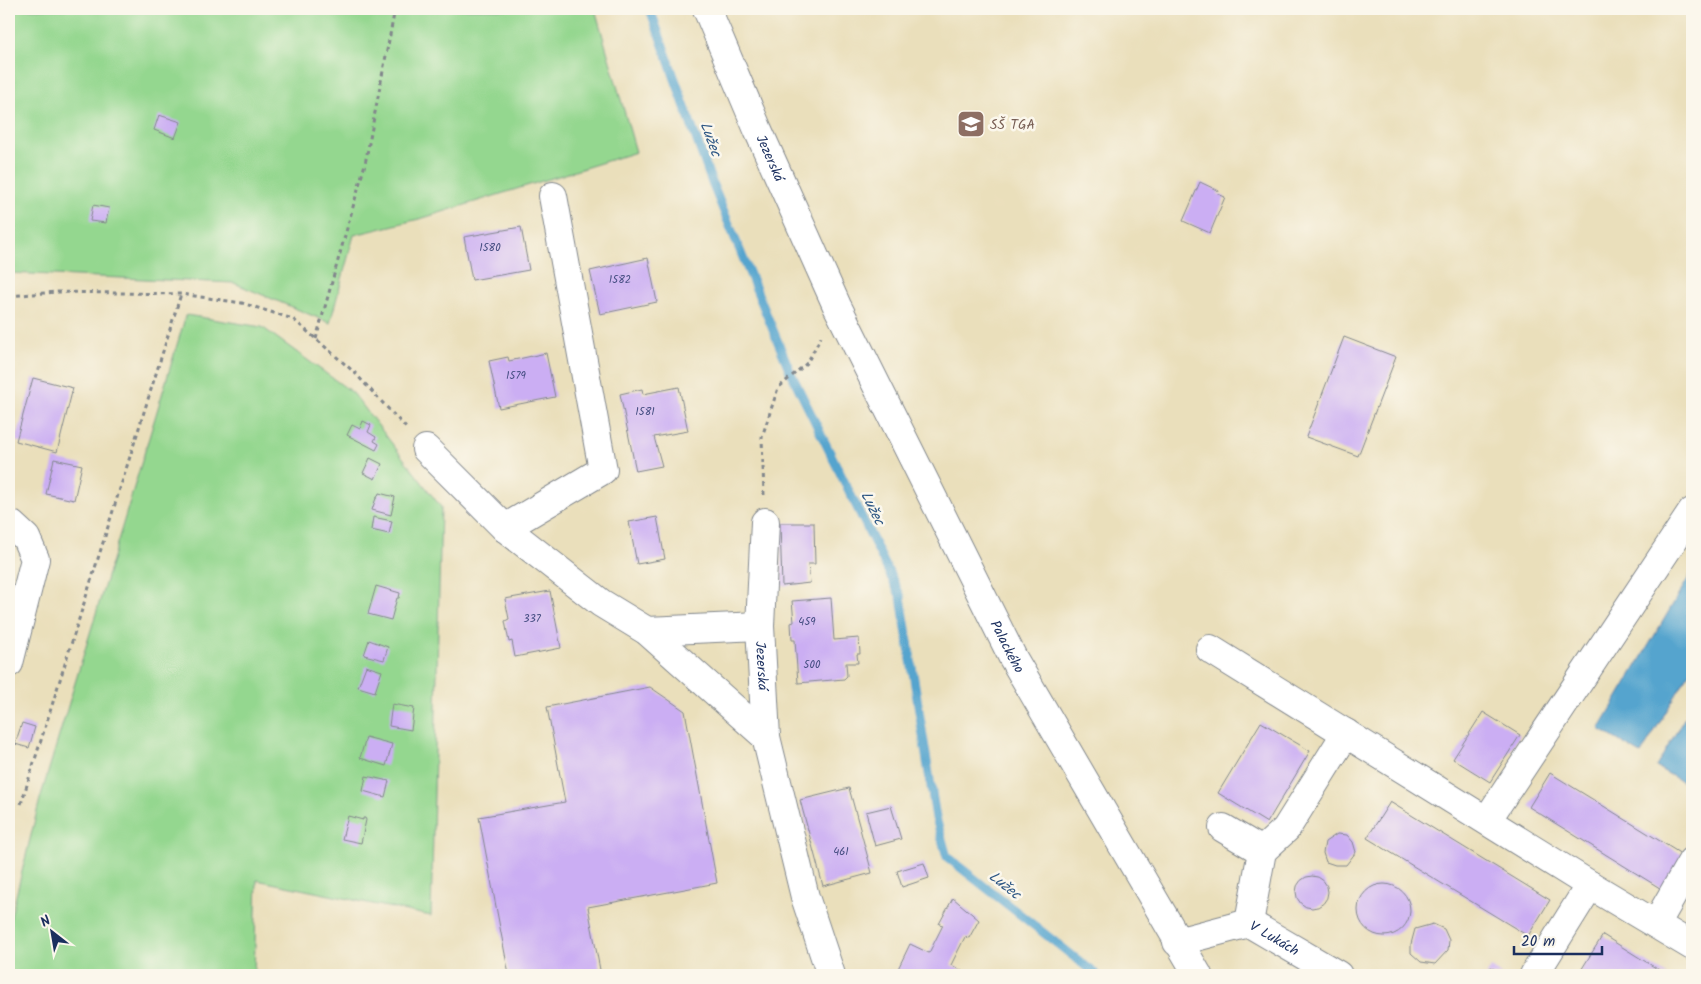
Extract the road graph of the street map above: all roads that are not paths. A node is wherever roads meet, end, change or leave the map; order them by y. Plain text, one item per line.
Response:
1 (707, 9) edge
2 (552, 196) dead end
3 (837, 306) joint
4 (426, 450) road end
5 (1692, 512) edge
6 (765, 522) road end
7 (9, 524) edge
8 (505, 528) junction
9 (760, 626) junction
10 (647, 631) junction
11 (1210, 649) dead end
12 (9, 663) edge
13 (1346, 733) junction
14 (766, 737) junction
15 (1487, 820) junction
16 (1223, 828) dead end
17 (1262, 851) junction
18 (1692, 861) edge
19 (1590, 885) junction
20 (1249, 923) junction
21 (1656, 924) junction
22 (1177, 942) junction
23 (1692, 946) edge
24 (1196, 973) edge
25 (831, 975) edge
26 (1338, 975) edge
27 (1534, 975) edge

1 - 3 street, Jezerská
2 - 8 street
3 - 22 street, Palackého
4 - 8 street
5 - 15 street
6 - 9 street, Jezerská
7 - 12 street
8 - 10 street
9 - 10 street
9 - 14 street, Jezerská
10 - 14 street
11 - 13 street
13 - 15 street
13 - 17 street
14 - 25 street, Jezerská
15 - 19 street
16 - 17 street
17 - 20 street
18 - 21 street
19 - 21 street
19 - 27 street
20 - 22 street, V Lukách
20 - 26 street, V Lukách
21 - 23 street
22 - 24 street, Palackého

